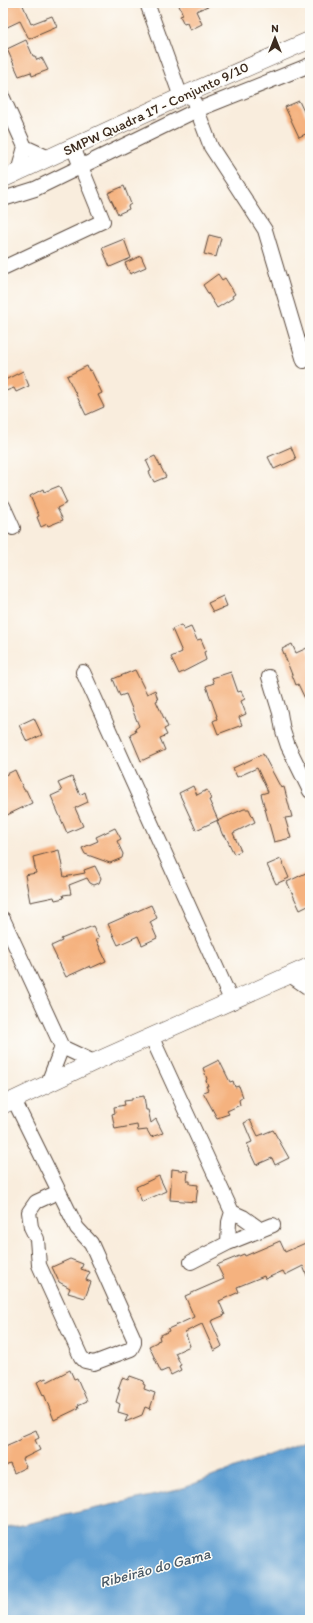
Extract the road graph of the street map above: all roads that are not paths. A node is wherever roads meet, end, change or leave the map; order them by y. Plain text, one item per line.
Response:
1 (147, 3) edge
2 (310, 40) edge
3 (310, 65) edge
4 (186, 94) junction
5 (3, 98) edge
6 (197, 110) junction
7 (73, 147) junction
8 (25, 148) junction
9 (49, 158) junction
10 (80, 166) junction
11 (10, 175) edge
12 (3, 199) edge
13 (5, 266) dead end
14 (304, 361) dead end
15 (3, 506) edge
16 (13, 528) dead end
17 (83, 672) dead end
18 (269, 677) dead end
19 (310, 791) edge
20 (3, 919) edge
21 (310, 966) edge
22 (290, 975) junction
23 (310, 989) edge
24 (232, 1002) junction
25 (152, 1038) junction
26 (62, 1046) junction
27 (94, 1062) junction
28 (48, 1084) junction
29 (8, 1103) edge
30 (58, 1192) junction
31 (232, 1212) junction
32 (228, 1243) junction
33 (191, 1262) dead end

1 - 4 street
2 - 4 street, SMPW Quadra 17 - Conjunto 9/10
3 - 6 street
4 - 6 street
4 - 7 street, SMPW Quadra 17 - Conjunto 9/10
5 - 8 street
6 - 10 street
6 - 14 street
7 - 9 street, SMPW Quadra 17 - Conjunto 9/10
7 - 10 street
8 - 9 street
8 - 11 street
9 - 11 street, SMPW Quadra 17 - Conjunto 9/10
10 - 12 street
10 - 13 street
15 - 16 street
17 - 24 street
18 - 19 street
20 - 26 street
21 - 22 street
22 - 23 street
22 - 24 street
24 - 25 street
25 - 27 street
25 - 31 street
26 - 27 street
26 - 28 street
27 - 28 street
28 - 29 street
29 - 30 street
30 - 30 street
31 - 32 street
31 - 32 street
32 - 33 street

